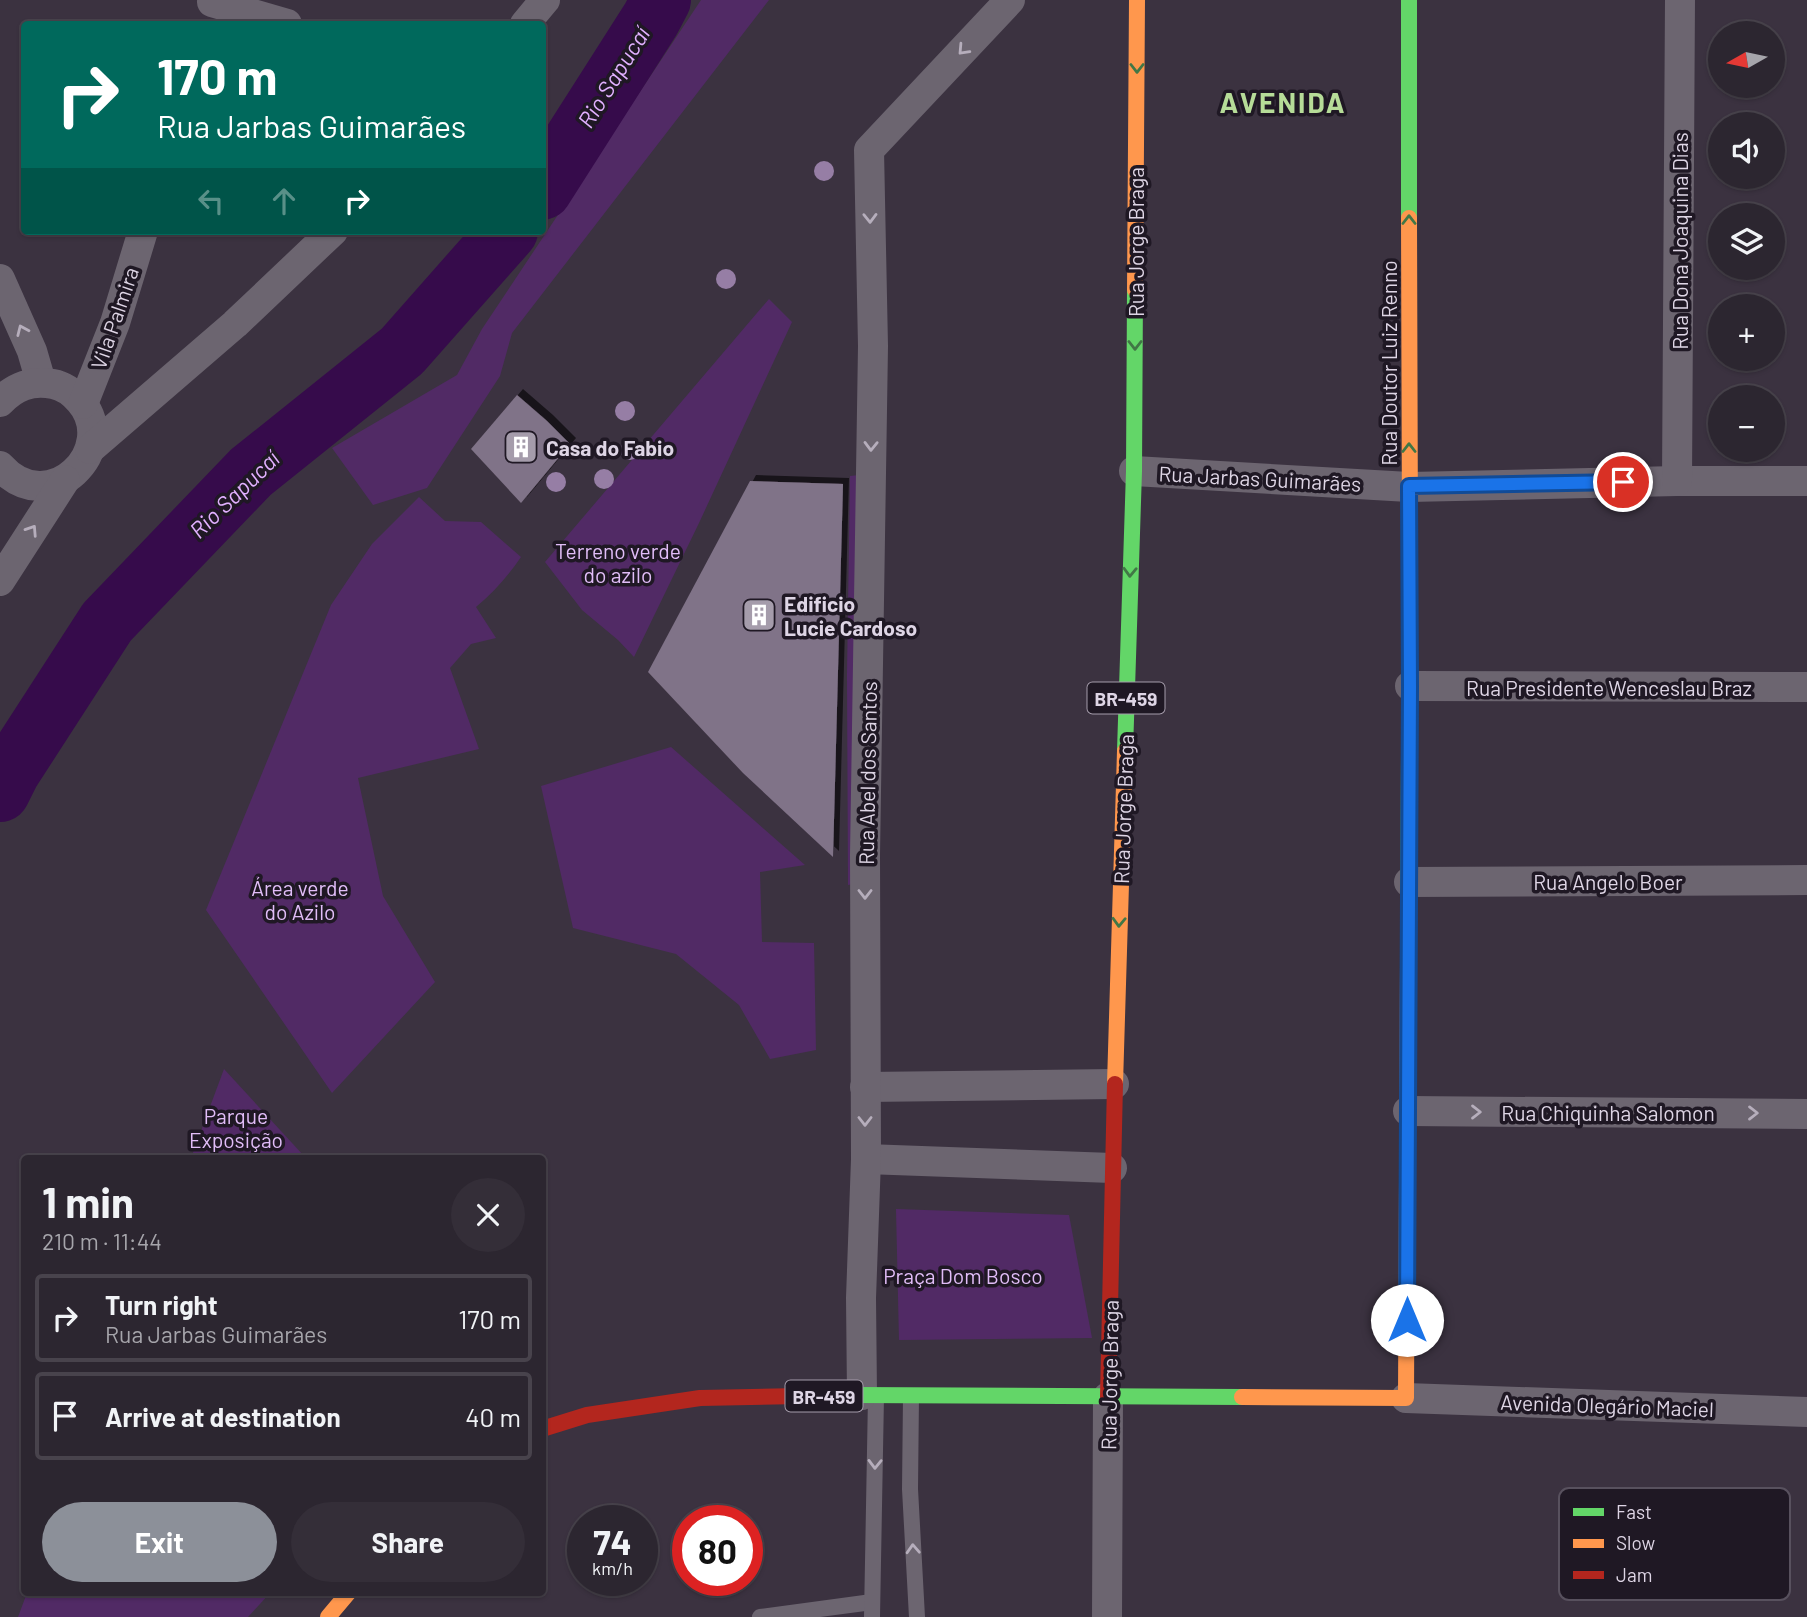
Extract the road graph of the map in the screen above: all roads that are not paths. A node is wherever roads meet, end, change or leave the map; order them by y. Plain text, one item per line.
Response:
1 (545, 0) edge
2 (1010, 0) edge
3 (1137, 0) edge
4 (1409, 0) edge
5 (1680, 0) edge
6 (210, 9) edge
7 (272, 21) edge
8 (528, 21) edge
9 (142, 235) edge
10 (329, 235) edge
11 (0, 279) edge
12 (41, 382) junction
13 (0, 402) edge
14 (83, 404) junction
15 (90, 449) junction
16 (0, 466) edge
17 (1134, 471) junction
18 (65, 480) junction
19 (1677, 481) junction
20 (1807, 481) edge
21 (1409, 486) junction
22 (0, 581) edge
23 (1410, 686) junction
24 (1807, 687) edge
25 (1807, 880) edge
26 (1409, 882) junction
27 (1114, 1084) junction
28 (865, 1087) junction
29 (1408, 1111) junction
30 (1807, 1114) edge
31 (866, 1159) junction
32 (1112, 1168) junction
33 (869, 1396) junction
34 (911, 1396) junction
35 (1108, 1397) junction
36 (1406, 1398) junction
37 (1807, 1412) edge
38 (546, 1428) edge
39 (346, 1596) edge
40 (872, 1610) edge
41 (328, 1617) edge
42 (760, 1617) edge
43 (917, 1617) edge
44 (1107, 1617) edge

1 - 8 street
2 -> 28 street, Rua Abel dos Santos
3 -> 17 highway, Rua Jorge Braga / BR-459
21 -> 4 highway, Rua Doutor Luiz Renno
5 - 19 street, Rua Dona Joaquina Dias
6 - 7 street
9 - 14 street, Vila Palmira
10 - 15 street
12 -> 11 street
12 - 13 street
12 - 14 street
14 - 15 street
15 - 18 street
16 - 18 street
17 - 21 street, Rua Jarbas Guimarães
17 -> 27 highway, Rua Jorge Braga / BR-459
22 -> 18 street
19 - 20 street, Rua Jarbas Guimarães
19 - 21 street, Rua Jarbas Guimarães
21 - 23 highway, Rua Doutor Luiz Renno
23 - 24 street, Rua Presidente Wenceslau Braz
23 - 26 highway, Rua Doutor Luiz Renno
25 - 26 street, Rua Angelo Boer
26 - 29 highway, Rua Doutor Luiz Renno
27 - 28 street
27 - 32 highway, Rua Jorge Braga / BR-459
28 -> 31 street, Rua Abel dos Santos
29 -> 30 street, Rua Chiquinha Salomon
29 - 36 highway, Rua Doutor Luiz Renno
31 - 32 street
31 - 33 street, Rua Abel dos Santos
32 - 35 highway, Rua Jorge Braga / BR-459
33 - 34 highway, BR-459
33 - 38 highway, BR-459
33 -> 40 lane
34 - 35 highway, BR-459
43 -> 34 lane
35 - 36 highway, BR-459
35 - 44 street, Rua Jorge Braga
36 - 37 street, Avenida Olegário Maciel
39 - 41 highway
40 - 42 lane

